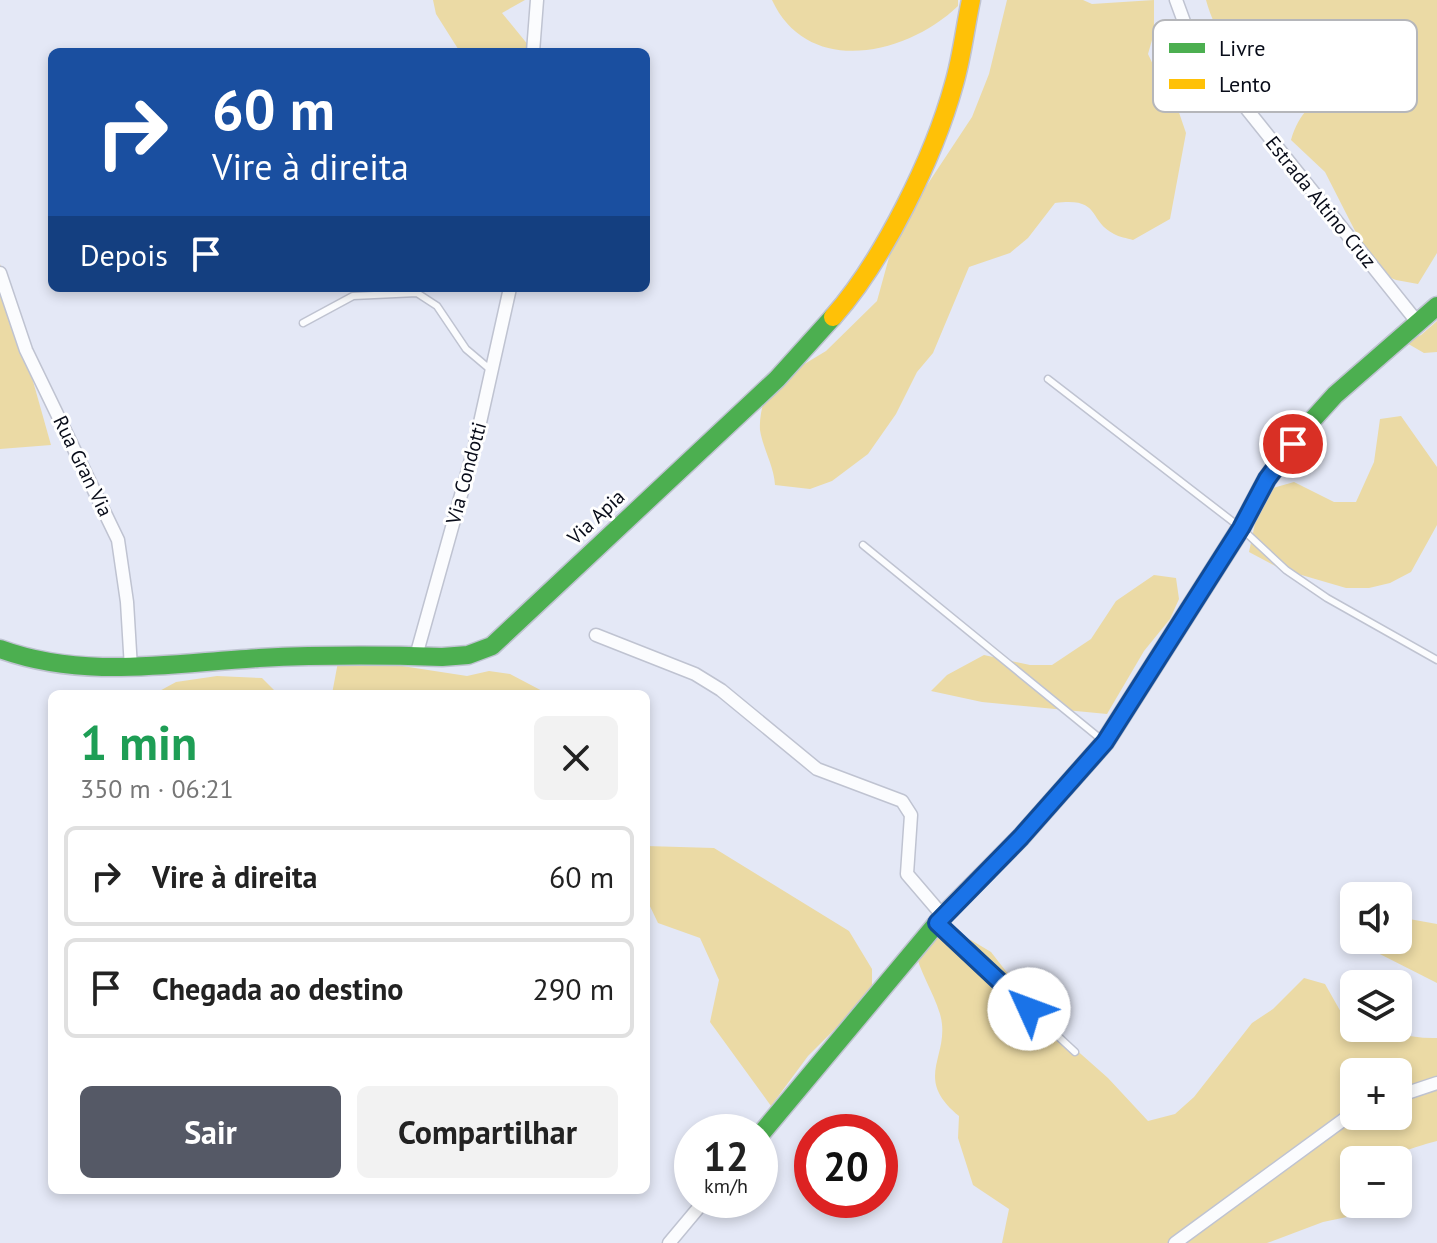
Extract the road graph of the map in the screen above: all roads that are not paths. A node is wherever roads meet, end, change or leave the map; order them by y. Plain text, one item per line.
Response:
1 (537, 0) edge
2 (1176, 0) edge
3 (970, 2) edge
4 (1183, 20) edge
5 (533, 48) edge
6 (1249, 112) edge
7 (0, 273) edge
8 (509, 292) edge
9 (1437, 306) edge
10 (303, 323) dead end
11 (1418, 323) junction
12 (492, 371) junction
13 (1048, 379) dead end
14 (1241, 528) junction
15 (863, 545) dead end
16 (596, 635) dead end
17 (0, 649) edge
18 (416, 656) junction
19 (1437, 660) edge
20 (131, 668) junction
21 (1105, 742) junction
22 (940, 919) junction
23 (1075, 1052) dead end
24 (1437, 1083) edge
25 (1412, 1091) edge
26 (778, 1114) edge
27 (1340, 1122) edge
28 (690, 1218) edge
29 (669, 1243) edge
30 (1175, 1243) edge

1 - 5 street
2 - 4 street, Estrada Altino Cruz
3 - 18 street, Via Apia
6 - 11 street, Estrada Altino Cruz
7 - 20 street, Rua Gran Via
8 - 12 street, Via Condotti
9 - 11 street
10 - 12 lane
11 - 14 street
12 - 18 street, Via Condotti
13 - 14 lane
14 - 19 lane
14 - 21 street
15 - 21 lane
16 - 22 street
17 - 20 street, Via Apia
18 - 20 street, Via Apia
21 - 22 street
22 - 23 lane
22 - 26 street
24 - 25 street
27 - 30 street
28 - 29 street

